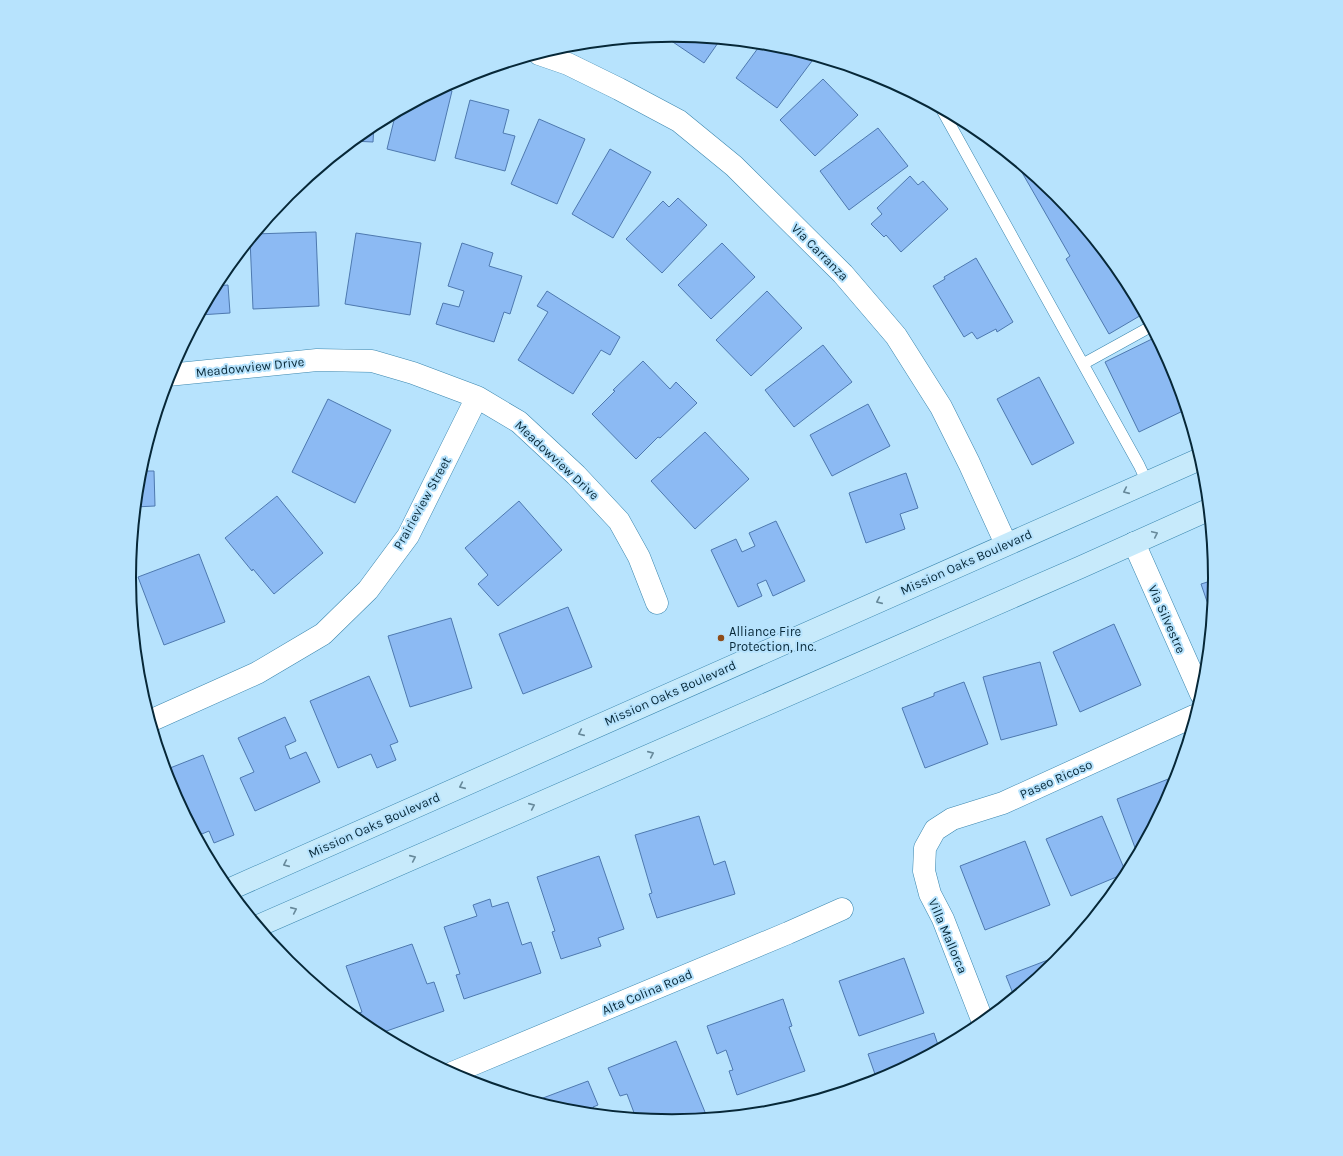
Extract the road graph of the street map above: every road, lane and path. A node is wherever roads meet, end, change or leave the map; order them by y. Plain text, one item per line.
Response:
1 (546, 57) edge
2 (946, 118) edge
3 (1146, 329) edge
4 (1083, 364) junction
5 (176, 374) edge
6 (477, 397) junction
7 (1194, 461) edge
8 (1147, 482) junction
9 (1203, 512) edge
10 (1006, 544) junction
11 (1134, 544) junction
12 (657, 603) dead end
13 (1197, 684) edge
14 (154, 718) edge
15 (1189, 718) edge
16 (925, 848) joint
17 (234, 887) edge
18 (842, 909) dead end
19 (263, 924) edge
20 (980, 1016) edge
21 (459, 1070) edge

1 - 10 street, Via Carranza
2 - 4 lane
3 - 4 lane
4 - 8 lane
5 - 6 street, Meadowview Drive
6 - 12 street, Meadowview Drive
6 - 14 street, Prairieview Street
7 - 8 main road, Mission Oaks Boulevard
8 -> 10 main road, Mission Oaks Boulevard
11 -> 9 main road
10 -> 17 main road, Mission Oaks Boulevard
11 - 13 street, Via Silvestre
19 -> 11 main road
15 - 16 street, Paseo Ricoso
16 - 20 street, Villa Mallorca
18 - 21 street, Alta Colina Road

